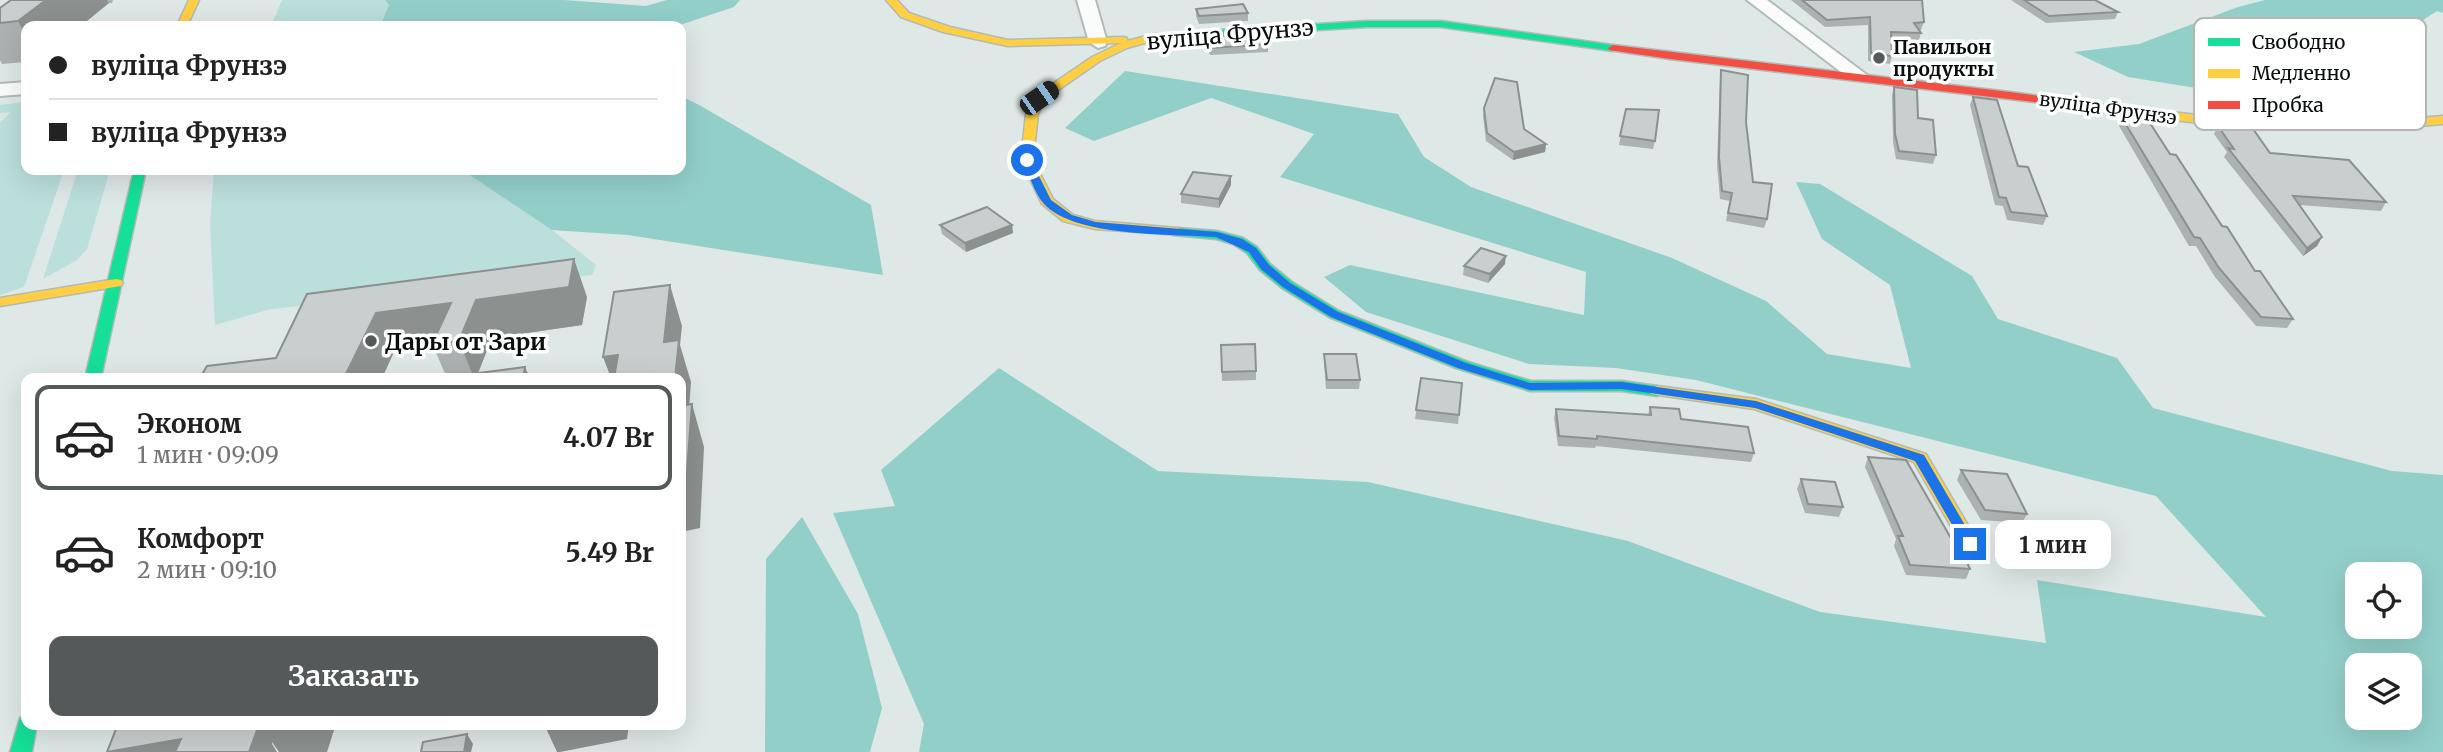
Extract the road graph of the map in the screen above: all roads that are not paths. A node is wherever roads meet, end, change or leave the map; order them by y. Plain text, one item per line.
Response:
1 (194, 0) edge
2 (891, 0) edge
3 (1086, 0) edge
4 (1756, 0) edge
5 (184, 21) edge
6 (1154, 37) junction
7 (1098, 42) junction
8 (1857, 75) junction
9 (21, 88) edge
10 (0, 90) edge
11 (2194, 119) edge
12 (139, 175) edge
13 (116, 284) junction
14 (0, 302) edge
15 (94, 373) edge
16 (1970, 544) dead end
17 (26, 730) edge
18 (21, 752) edge

1 - 5 street
2 - 7 street
3 - 7 street
4 - 8 street, вуліца Фрунзэ
6 - 7 street
6 - 8 street, вуліца Фрунзэ
6 - 16 street, вуліца Фрунзэ
8 - 11 street, вуліца Фрунзэ
9 - 10 street
12 - 13 street
13 - 14 street
13 - 15 street
17 - 18 street

